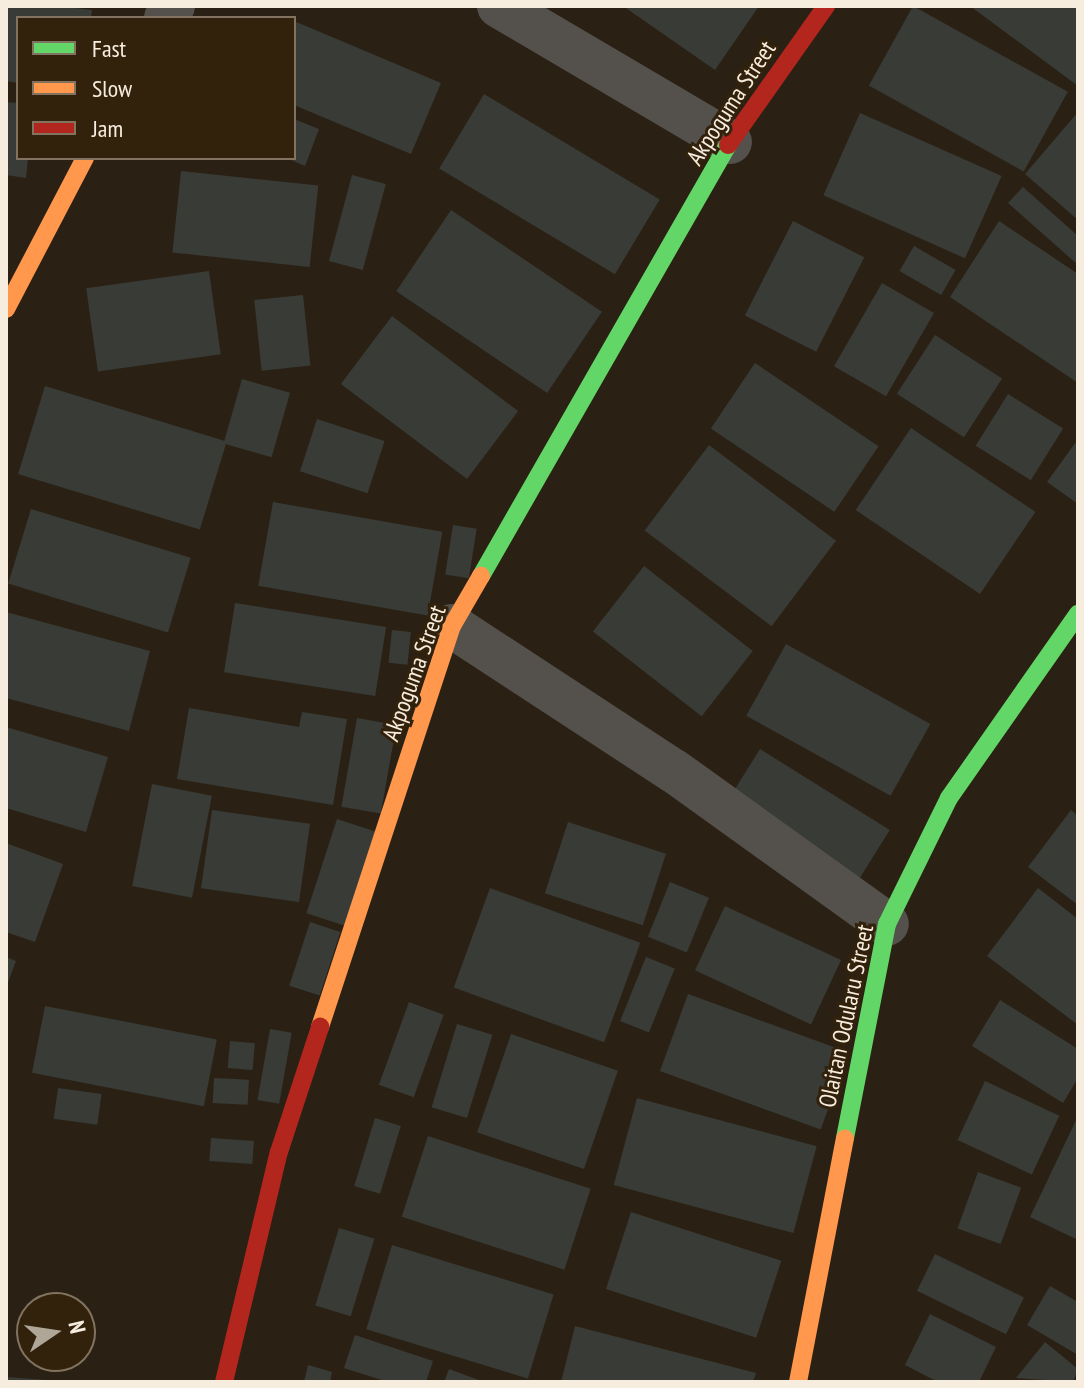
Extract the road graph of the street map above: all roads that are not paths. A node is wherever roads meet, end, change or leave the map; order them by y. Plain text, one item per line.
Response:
1 (499, 6) edge
2 (826, 6) edge
3 (730, 142) junction
4 (84, 160) edge
5 (6, 309) edge
6 (1078, 614) edge
7 (452, 626) junction
8 (887, 924) junction
9 (224, 1382) edge
10 (798, 1382) edge

1 - 3 street
2 - 3 street, Akpoguma Street
3 - 7 street, Akpoguma Street
4 - 5 street
6 - 8 street, Olaitan Odularu Street
7 - 8 street
7 - 9 street, Akpoguma Street
8 - 10 street, Olaitan Odularu Street

